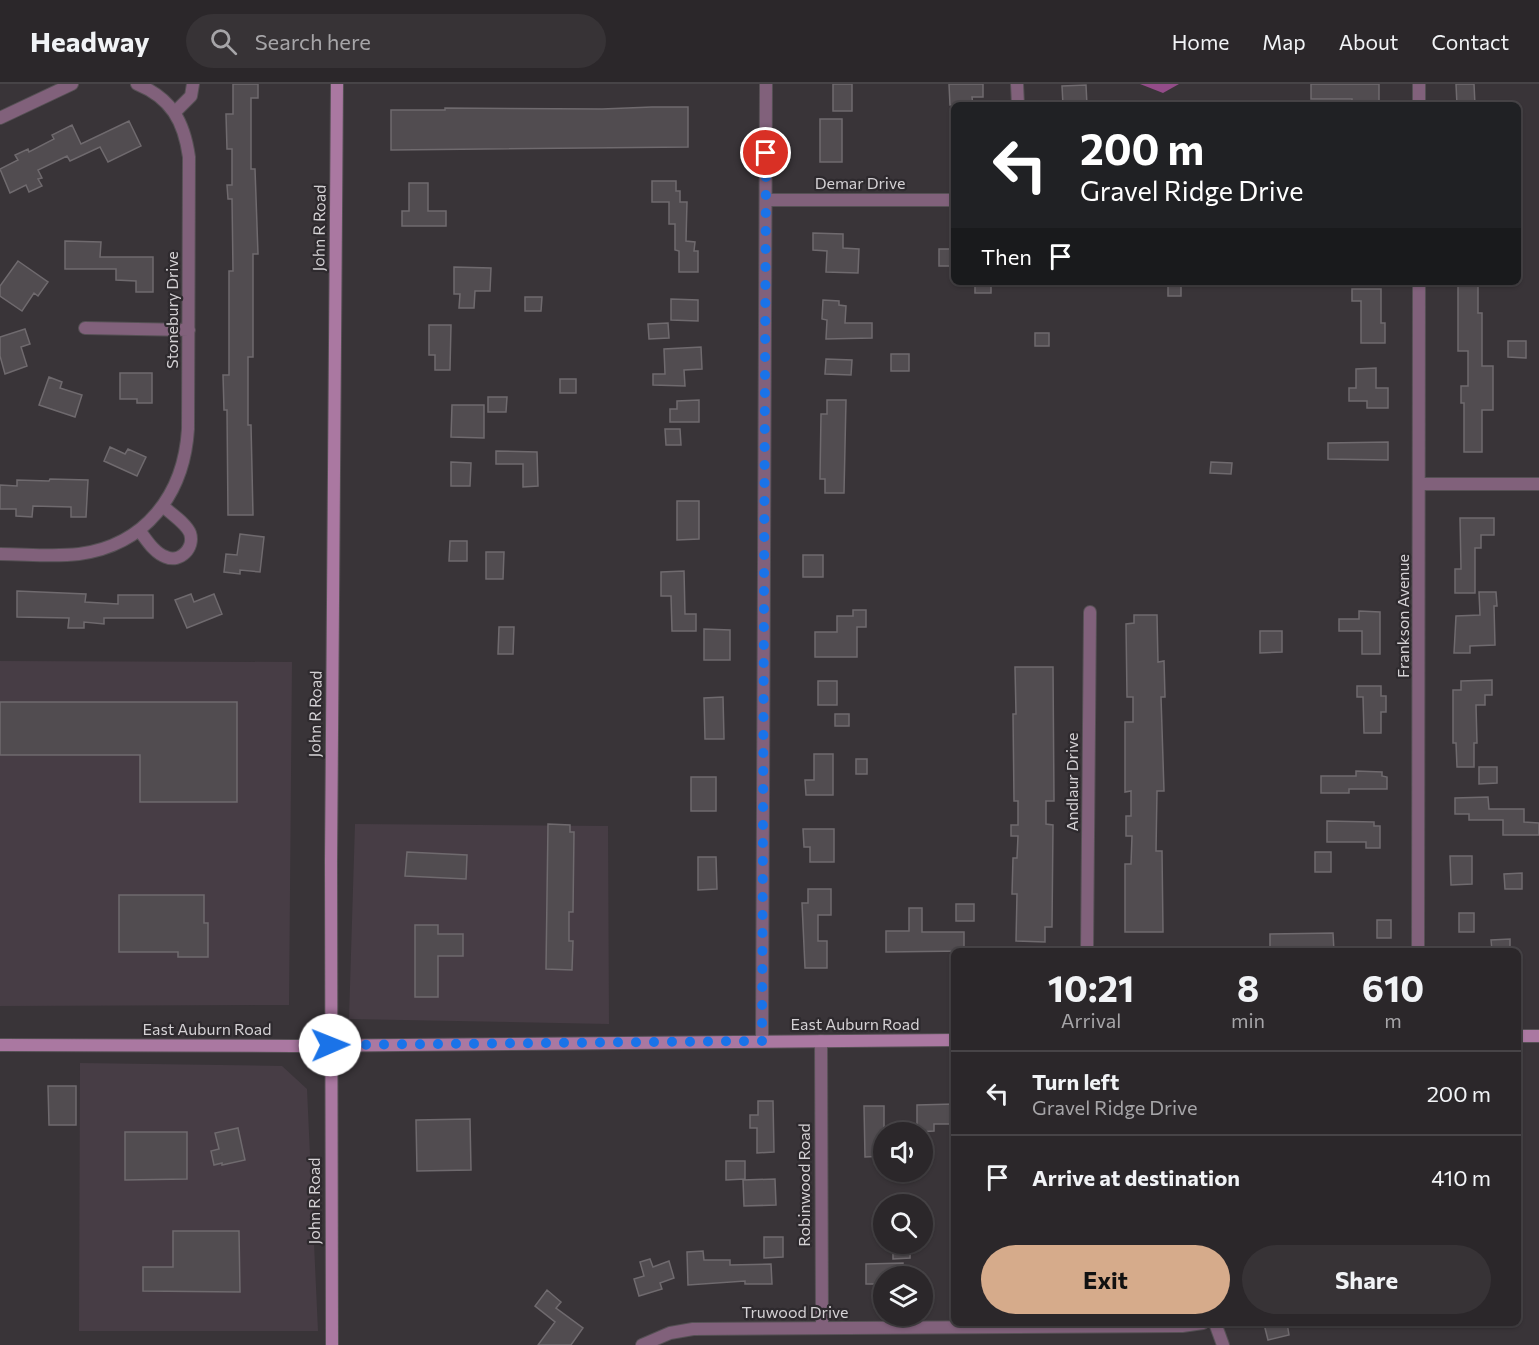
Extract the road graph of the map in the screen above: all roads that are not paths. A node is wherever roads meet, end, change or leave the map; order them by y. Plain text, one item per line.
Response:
1 (72, 84) edge
2 (193, 84) edge
3 (337, 84) edge
4 (766, 84) edge
5 (1017, 84) edge
6 (1419, 84) edge
7 (146, 86) edge
8 (1018, 102) edge
9 (1419, 102) edge
10 (175, 112) junction
11 (0, 118) edge
12 (766, 200) junction
13 (951, 200) edge
14 (1419, 285) edge
15 (85, 328) dead end
16 (189, 330) junction
17 (1419, 484) junction
18 (1539, 484) edge
19 (163, 506) junction
20 (139, 530) junction
21 (0, 554) edge
22 (1090, 612) dead end
23 (1087, 948) edge
24 (1418, 948) edge
25 (1521, 1036) edge
26 (1539, 1036) edge
27 (951, 1040) edge
28 (762, 1041) junction
29 (821, 1041) junction
30 (0, 1045) edge
31 (330, 1045) junction
32 (1182, 1326) edge
33 (1216, 1326) edge
34 (822, 1328) junction
35 (332, 1345) edge
36 (642, 1345) edge
37 (1223, 1345) edge

1 - 11 street
2 - 10 street
3 - 31 main road, John R Road
4 - 12 street
5 - 8 street
6 - 9 street
7 - 10 street, Stonebury Drive
10 - 16 street, Stonebury Drive
12 - 13 street, Demar Drive
12 - 28 street
14 - 17 street, Frankson Avenue
15 - 16 street
16 - 19 street, Stonebury Drive
17 - 18 street
17 - 24 street, Frankson Avenue
19 - 20 street, Stonebury Drive
19 - 20 street
20 - 21 street, Stonebury Drive
22 - 23 street, Andlaur Drive
25 - 26 main road
27 - 29 main road, East Auburn Road
28 - 29 main road, East Auburn Road
28 - 31 main road, East Auburn Road
29 - 34 street, Robinwood Road
30 - 31 main road, East Auburn Road
31 - 35 main road, John R Road
32 - 34 street, Truwood Drive
33 - 37 street
34 - 36 street, Truwood Drive

